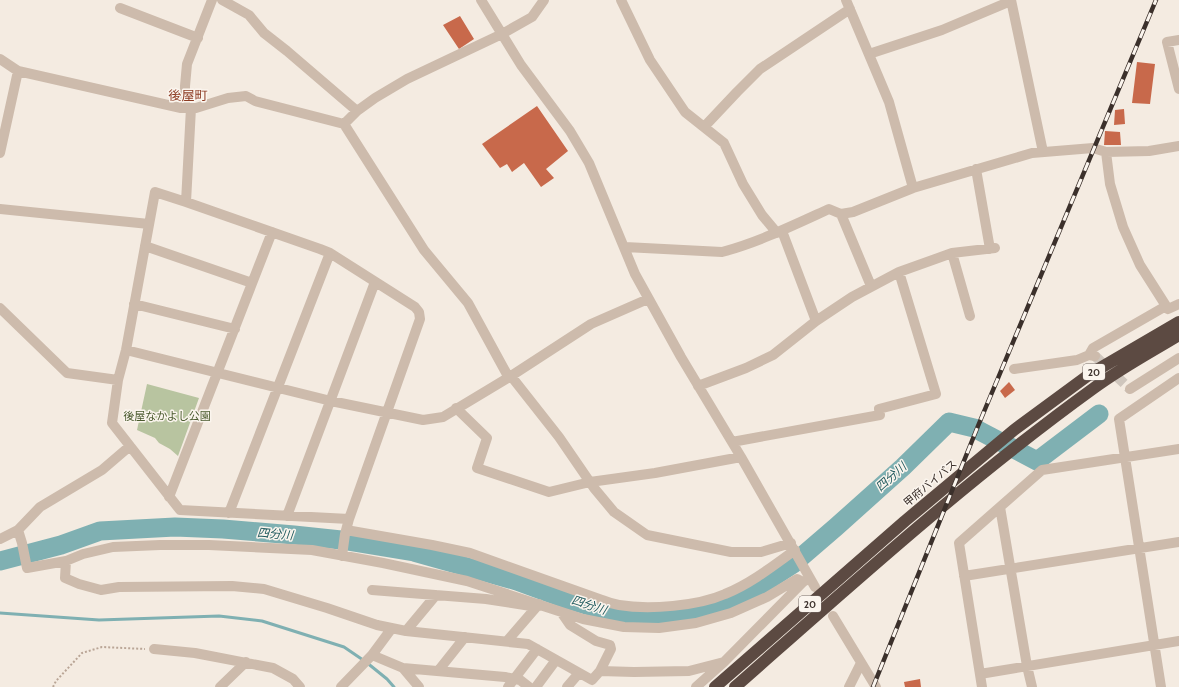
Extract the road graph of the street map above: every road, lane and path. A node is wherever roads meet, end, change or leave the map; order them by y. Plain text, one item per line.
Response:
1 (212, 0) edge
2 (222, 0) edge
3 (481, 0) edge
4 (544, 0) edge
5 (621, 0) edge
6 (1011, 0) edge
7 (848, 4) edge
8 (120, 8) dead end
9 (502, 34) junction
10 (198, 38) junction
11 (1179, 40) edge
12 (870, 54) junction
13 (0, 59) edge
14 (18, 71) junction
15 (1179, 89) edge
16 (188, 108) junction
17 (357, 111) junction
18 (344, 124) junction
19 (704, 127) junction
20 (1179, 146) edge
21 (1044, 152) junction
22 (1106, 152) junction
23 (0, 153) edge
24 (976, 169) junction
25 (913, 188) junction
26 (186, 202) junction
27 (0, 209) edge
28 (841, 214) junction
29 (149, 224) junction
30 (272, 232) junction
31 (779, 232) junction
32 (145, 246) junction
33 (624, 247) junction
34 (330, 253) junction
35 (952, 254) junction
36 (899, 272) junction
37 (375, 282) junction
38 (252, 283) junction
39 (871, 286) junction
40 (648, 299) junction
41 (134, 304) junction
42 (1179, 304) edge
43 (1166, 306) junction
44 (0, 308) edge
45 (970, 316) dead end
46 (816, 321) junction
47 (1179, 322) edge
48 (234, 329) junction
49 (1179, 335) edge
50 (126, 350) junction
51 (1179, 358) edge
52 (1014, 369) dead end
53 (218, 373) junction
54 (510, 377) junction
55 (1179, 378) edge
56 (118, 380) junction
57 (698, 386) junction
58 (277, 388) junction
59 (1130, 389) dead end
60 (330, 401) junction
61 (456, 408) junction
62 (387, 413) junction
63 (732, 442) junction
64 (130, 446) junction
65 (1179, 449) edge
66 (741, 457) junction
67 (1125, 457) junction
68 (590, 482) junction
69 (170, 497) junction
70 (1000, 507) junction
71 (229, 513) junction
72 (287, 516) junction
73 (349, 519) junction
74 (18, 530) junction
75 (345, 532) junction
76 (0, 539) edge
77 (1179, 542) edge
78 (793, 546) junction
79 (1140, 548) junction
80 (342, 553) junction
81 (66, 561) junction
82 (1010, 569) junction
83 (806, 576) junction
84 (964, 576) junction
85 (815, 587) dead end
86 (372, 590) dead end
87 (436, 595) junction
88 (538, 606) junction
89 (560, 612) junction
90 (834, 616) dead end
91 (392, 628) junction
92 (406, 631) junction
93 (465, 637) junction
94 (1179, 641) edge
95 (507, 642) junction
96 (1154, 645) junction
97 (537, 649) junction
98 (154, 650) joint
99 (371, 656) junction
100 (556, 660) junction
101 (246, 662) junction
102 (724, 662) junction
103 (861, 663) junction
104 (1027, 666) junction
105 (403, 668) junction
106 (438, 671) junction
107 (600, 671) junction
108 (754, 671) junction
109 (579, 673) junction
110 (980, 674) junction
111 (514, 679) junction
112 (53, 687) edge
113 (220, 687) edge
114 (300, 687) edge
115 (341, 687) edge
116 (419, 687) edge
117 (508, 687) edge
118 (529, 687) edge
119 (536, 687) edge
120 (567, 687) edge
121 (696, 687) edge
122 (715, 687) edge
123 (735, 687) edge
124 (743, 687) edge
125 (849, 687) edge
126 (876, 687) edge
127 (982, 687) edge
128 (1032, 687) edge
129 (1161, 687) edge

1 - 10 street
2 - 17 street
3 - 9 street
4 - 9 street
5 - 19 street
6 - 12 street
6 - 21 street
7 - 12 street
7 - 19 street
8 - 10 street
9 - 17 street
9 - 33 street
10 - 16 street
11 - 15 street
12 - 25 street
13 - 14 street
14 - 16 street
14 - 23 street
16 - 18 street
16 - 26 street
17 - 18 street
18 - 54 street
19 - 31 street
20 - 22 street
21 - 22 street
21 - 24 street
22 - 43 street
24 - 25 street
24 - 35 street
25 - 28 street
26 - 29 street
26 - 30 street
27 - 29 street
28 - 31 street
28 - 39 street
29 - 32 street
30 - 34 street
30 - 38 street
31 - 33 street
31 - 46 street
32 - 38 street
32 - 41 street
33 - 40 street
34 - 37 street
34 - 58 street
35 - 36 street
35 - 45 street
36 - 39 street
36 - 63 street
37 - 60 street
37 - 62 street
38 - 48 street
39 - 46 street
40 - 54 street
40 - 57 street
41 - 48 street
41 - 50 street
42 - 43 street
43 - 52 street
44 - 56 street
46 - 57 street
47 - 122 highway, 甲府バイパス / 20
48 - 53 street
49 - 108 highway, 20
50 - 53 street
50 - 56 street
51 - 59 street
53 - 58 street
53 - 69 street
54 - 61 street
54 - 68 street
55 - 67 street
56 - 64 street
57 - 63 street
58 - 60 street
58 - 71 street
60 - 62 street
60 - 72 street
61 - 62 street
61 - 68 street
62 - 73 street
63 - 66 street
64 - 69 street
64 - 74 street
65 - 67 street
66 - 68 street
66 - 78 street
67 - 70 street
67 - 79 street
68 - 78 street
69 - 71 street
70 - 82 street
70 - 84 street
71 - 72 street
72 - 73 street
73 - 75 street
74 - 76 street
74 - 81 street
75 - 78 street
75 - 80 street
77 - 79 street
78 - 83 street
79 - 82 street
79 - 96 street
80 - 81 street
80 - 88 street
81 - 91 street
82 - 84 street
82 - 104 street
83 - 85 street
83 - 89 street
83 - 102 street
84 - 110 street
86 - 87 street
87 - 88 street
87 - 92 street
88 - 89 street
88 - 95 street
89 - 107 street
90 - 103 street
91 - 92 street
91 - 99 street
92 - 93 street
93 - 95 street
93 - 106 street
94 - 96 street
95 - 97 street
96 - 104 street
96 - 129 street
97 - 100 street
97 - 111 street
98 - 101 street
98 - 112 path
99 - 105 street
99 - 115 street
100 - 109 street
100 - 119 street
101 - 113 street
101 - 114 street
102 - 107 street
102 - 121 street
103 - 125 street
103 - 126 street
104 - 110 street
104 - 128 street
105 - 106 street
105 - 116 street
106 - 111 street
107 - 109 street
108 - 123 highway, 20
108 - 124 street
109 - 120 street
110 - 127 street
111 - 117 street
111 - 118 street

